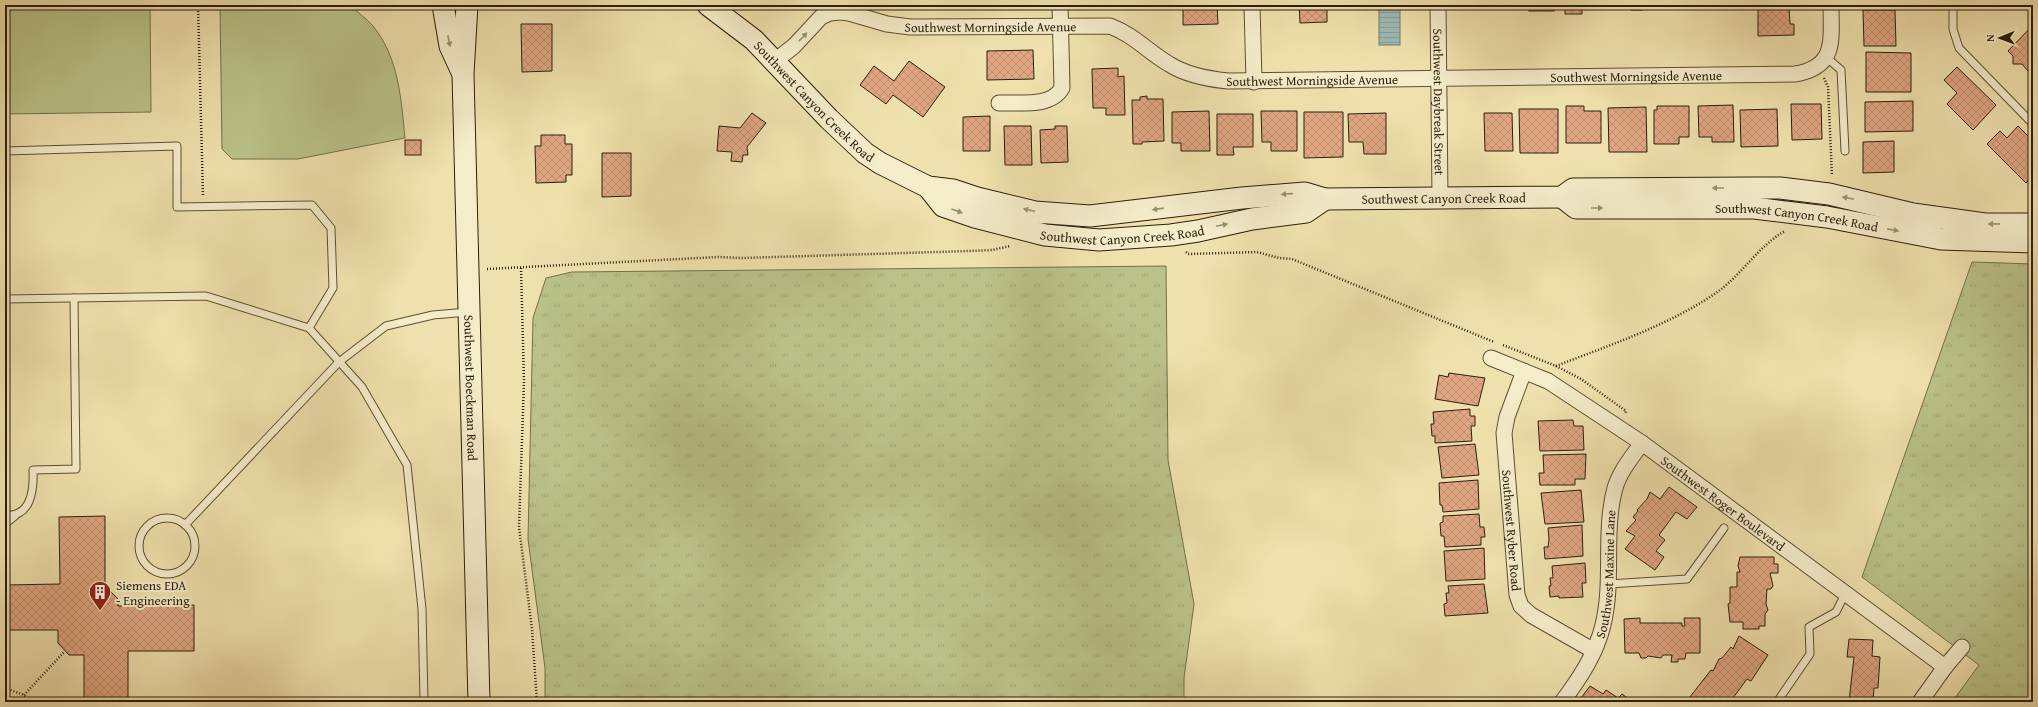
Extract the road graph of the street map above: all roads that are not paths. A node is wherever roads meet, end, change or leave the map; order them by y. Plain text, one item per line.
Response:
1 (443, 5) edge
2 (466, 5) edge
3 (708, 5) edge
4 (1060, 5) edge
5 (1252, 5) edge
6 (1438, 5) edge
7 (1831, 5) edge
8 (1953, 5) edge
9 (828, 9) edge
10 (1061, 25) junction
11 (775, 61) junction
12 (1823, 61) junction
13 (463, 74) junction
14 (1439, 78) junction
15 (1254, 82) junction
16 (999, 103) dead end
17 (2033, 124) edge
18 (5, 151) edge
19 (1845, 151) dead end
20 (928, 187) junction
21 (1562, 197) junction
22 (1440, 198) junction
23 (1325, 200) junction
24 (2033, 224) edge
25 (2033, 242) edge
26 (74, 298) junction
27 (5, 299) edge
28 (469, 312) junction
29 (309, 328) junction
30 (1491, 358) dead end
31 (339, 362) junction
32 (1524, 371) junction
33 (1642, 443) junction
34 (5, 515) edge
35 (14, 516) junction
36 (5, 524) edge
37 (185, 525) junction
38 (1724, 528) dead end
39 (1608, 584) junction
40 (1845, 594) junction
41 (1962, 647) dead end
42 (1594, 651) junction
43 (1945, 667) junction
44 (424, 702) edge
45 (480, 702) edge
46 (1562, 702) edge
47 (1777, 702) edge
48 (1920, 702) edge

1 -> 13 main road, Southwest Boeckman Road
2 - 13 main road, Southwest Boeckman Road
3 - 11 main road, Southwest Canyon Creek Road
4 - 10 street
5 - 15 street
6 - 14 street, Southwest Daybreak Street
7 - 12 street
8 - 17 lane
9 - 10 street, Southwest Morningside Avenue
11 -> 9 street, Southwest Morningside Avenue
10 - 15 street, Southwest Morningside Avenue
10 - 16 street
11 - 20 main road, Southwest Canyon Creek Road
12 - 14 street, Southwest Morningside Avenue
12 - 19 lane
13 - 28 main road, Southwest Boeckman Road
14 - 15 street, Southwest Morningside Avenue
14 - 22 street, Southwest Daybreak Street
18 - 29 lane
23 -> 20 main road, Southwest Canyon Creek Road
20 -> 23 main road, Southwest Canyon Creek Road
21 - 22 main road, Southwest Canyon Creek Road
24 -> 21 main road, Southwest Canyon Creek Road
21 -> 25 main road, Southwest Canyon Creek Road
22 - 23 main road, Southwest Canyon Creek Road
26 - 27 lane
26 - 29 lane
26 - 35 lane
28 - 31 lane
28 - 45 main road, Southwest Boeckman Road
29 - 31 lane
30 - 32 street, Southwest Roger Boulevard
31 - 37 lane
31 - 44 lane
32 - 33 street, Southwest Roger Boulevard
32 - 42 street, Southwest Ryber Road
33 - 39 street, Southwest Maxine Lane
33 - 40 street, Southwest Roger Boulevard
34 - 35 lane
35 - 36 lane
37 - 37 lane
38 - 39 lane
39 - 42 street, Southwest Maxine Lane
40 - 43 street, Southwest Roger Boulevard
40 - 47 lane
41 - 43 street
42 - 46 street, Southwest Maxine Lane
43 - 48 street

